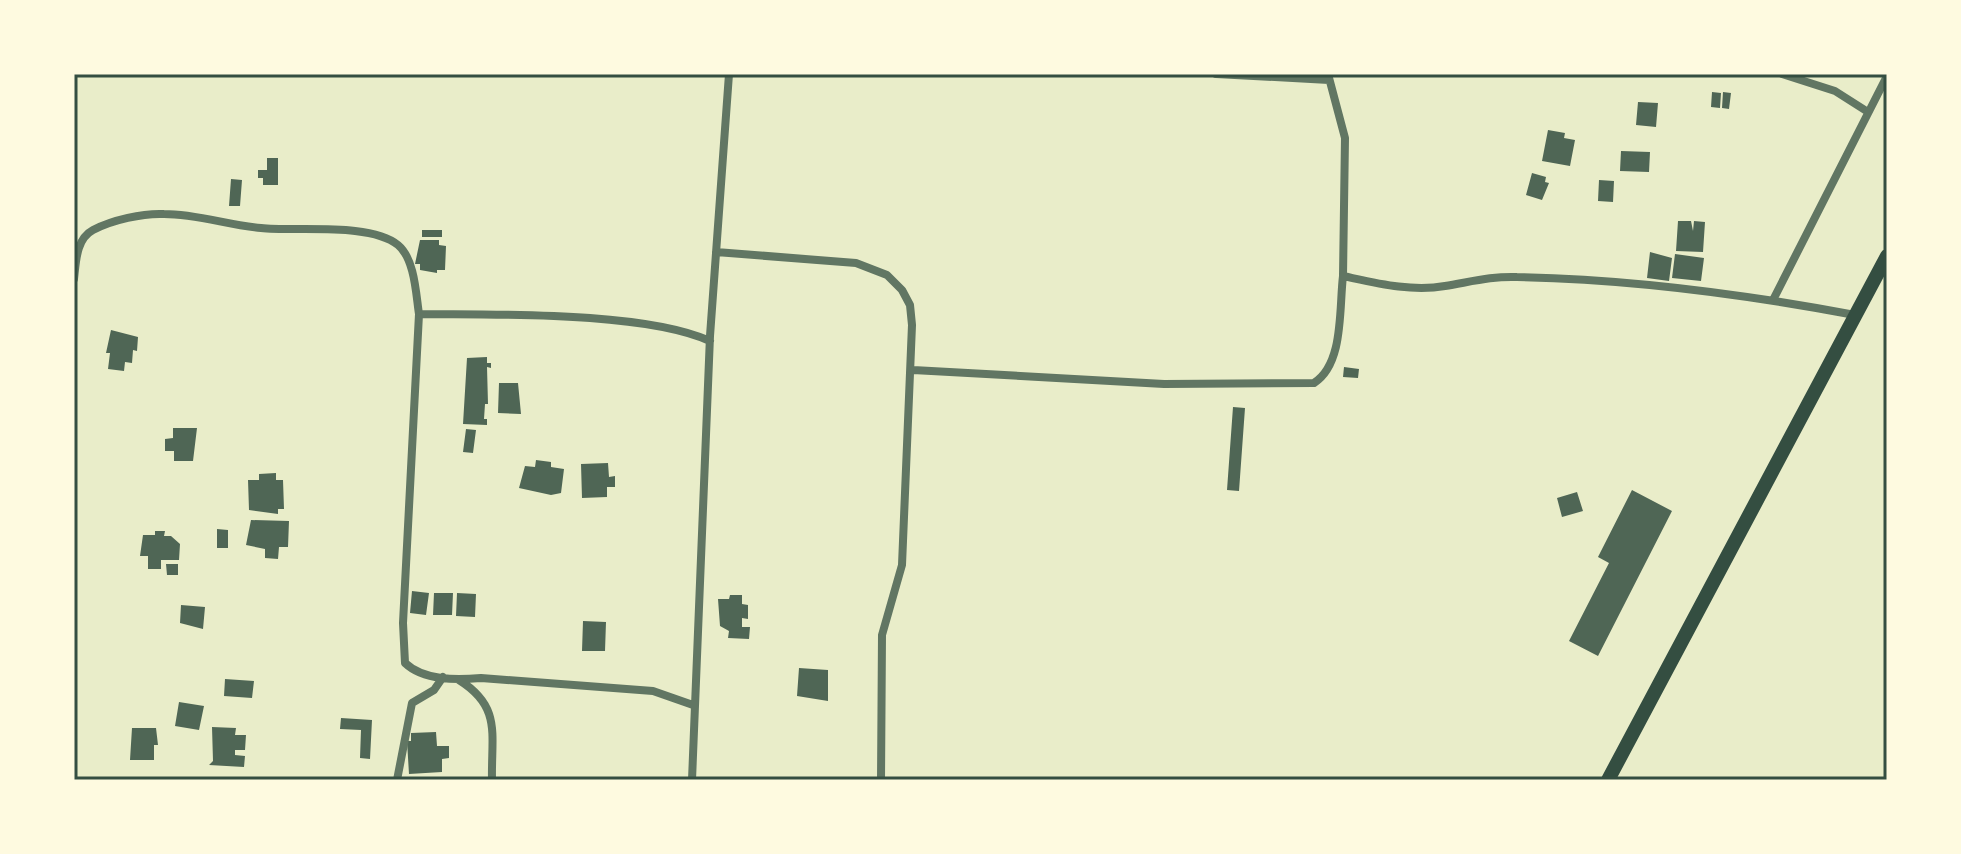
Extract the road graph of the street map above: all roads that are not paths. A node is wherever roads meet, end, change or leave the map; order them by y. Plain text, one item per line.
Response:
1 (729, 74) edge
2 (1216, 74) edge
3 (1782, 74) edge
4 (1887, 76) edge
5 (1329, 77) edge
6 (1868, 112) junction
7 (716, 252) junction
8 (1887, 256) edge
9 (1343, 276) junction
10 (74, 279) edge
11 (1773, 300) junction
12 (419, 314) junction
13 (1855, 315) junction
14 (710, 341) junction
15 (913, 370) junction
16 (443, 677) junction
17 (459, 680) junction
18 (693, 705) junction
19 (397, 780) edge
20 (492, 780) edge
21 (692, 780) edge
22 (881, 780) edge
23 (1608, 780) edge

1 - 7 street
2 - 5 street
3 - 6 street
4 - 6 street
5 - 9 street
6 - 11 street
7 - 14 street
7 - 15 street
8 - 13 highway
9 - 11 street
9 - 15 street
10 - 12 street
11 - 13 street
12 - 14 street
12 - 16 street
13 - 23 highway
14 - 18 street
15 - 22 street
16 - 17 street
16 - 19 street
17 - 18 street
17 - 20 street
18 - 21 street

